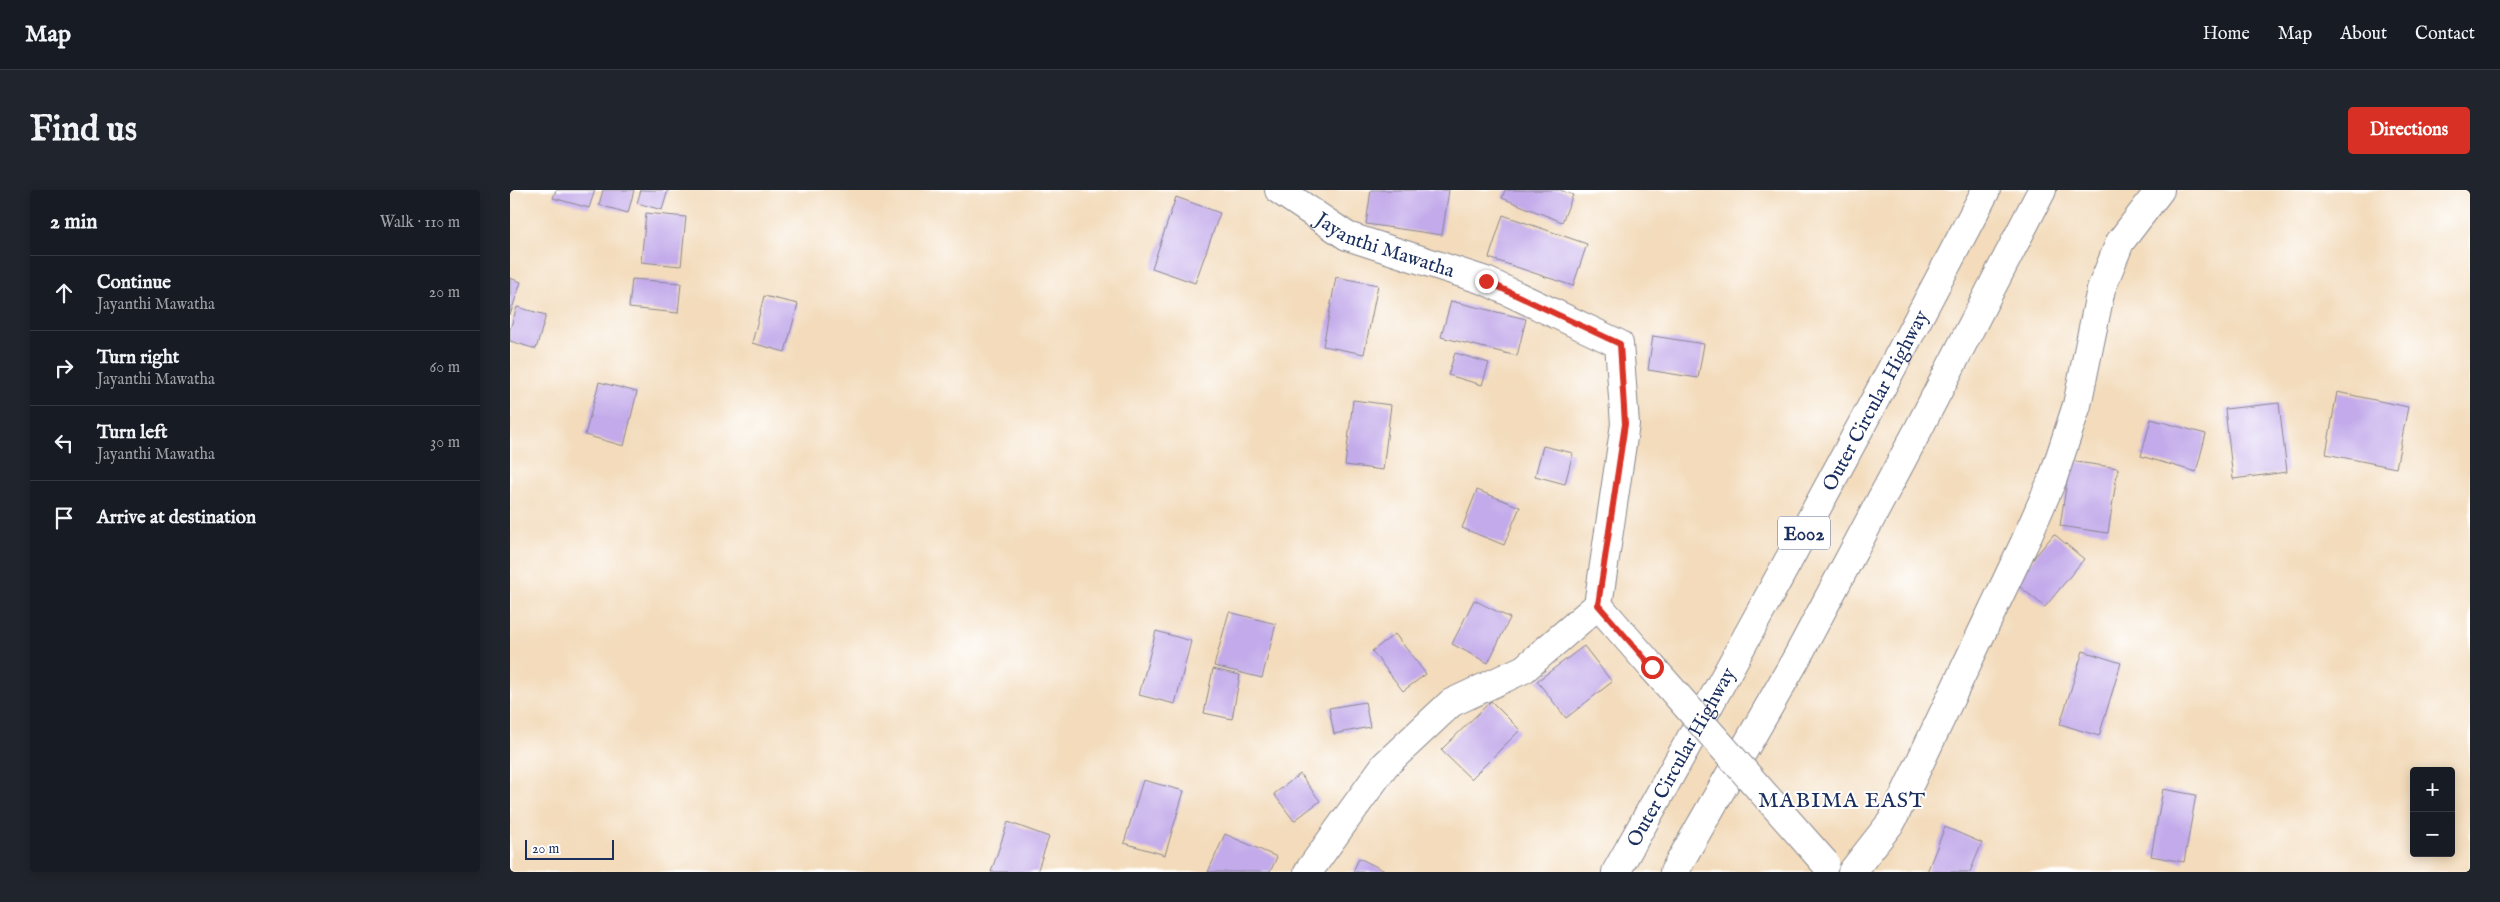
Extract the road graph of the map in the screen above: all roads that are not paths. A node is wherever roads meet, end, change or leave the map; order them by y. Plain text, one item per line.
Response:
1 (1279, 190) edge
2 (1986, 190) edge
3 (2160, 190) edge
4 (2038, 198) edge
5 (1598, 605) junction
6 (1828, 868) edge
7 (1308, 872) edge
8 (1616, 872) edge
9 (1674, 872) edge
10 (1852, 872) edge

1 - 5 main road, Jayanthi Mawatha
2 - 8 main road, Outer Circular Highway / E002
3 - 10 main road
4 - 9 main road, E002
5 - 6 main road, bridge
5 - 7 main road

